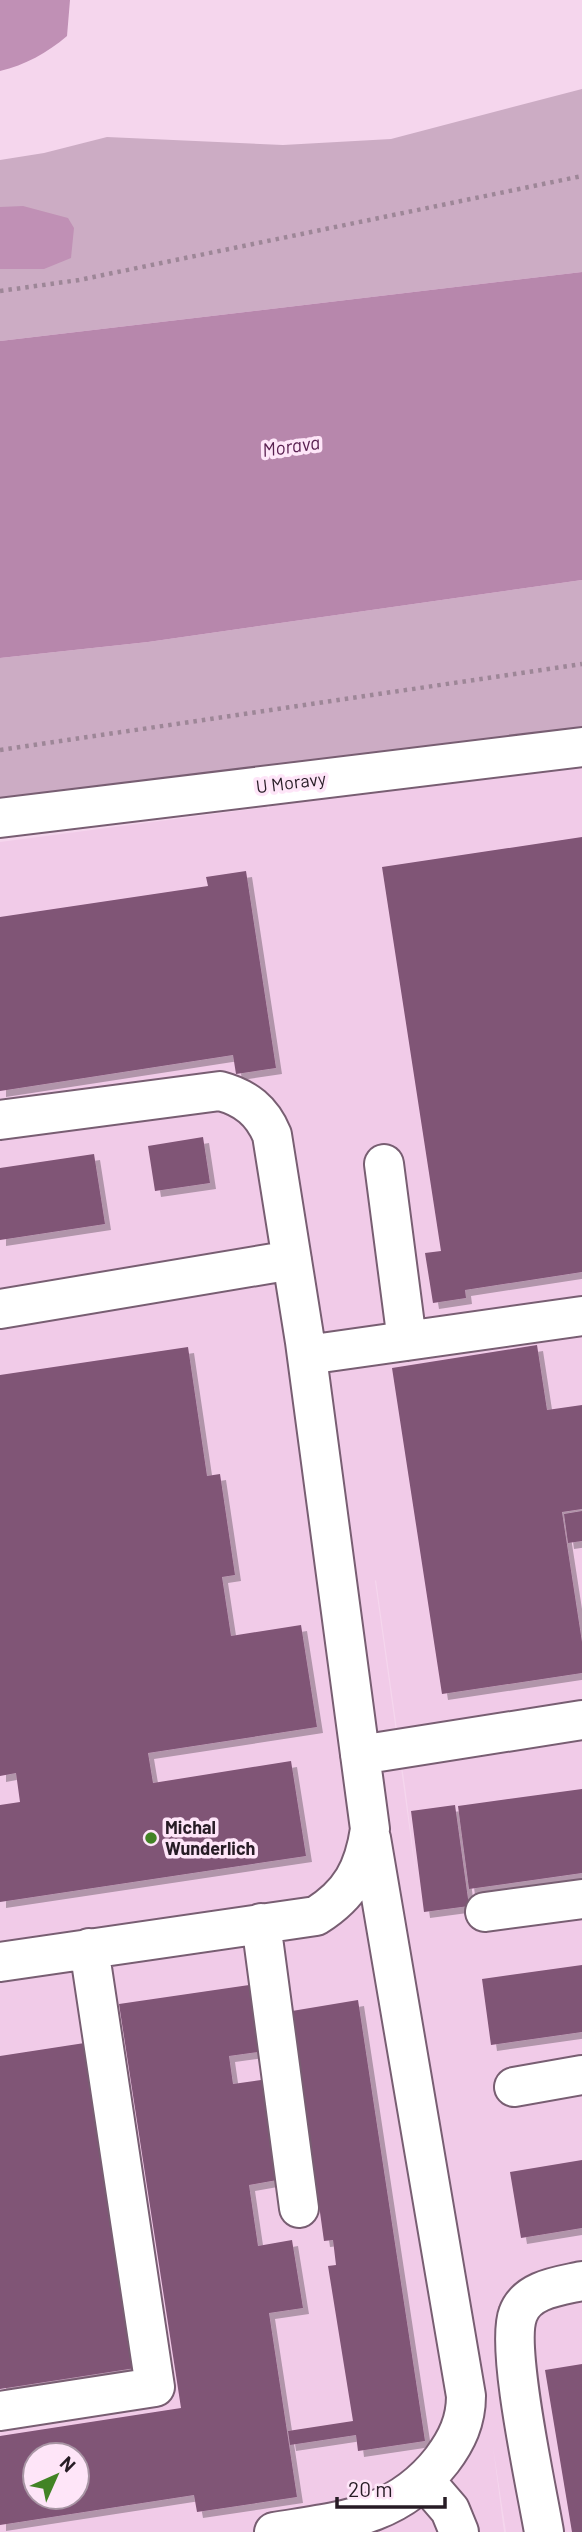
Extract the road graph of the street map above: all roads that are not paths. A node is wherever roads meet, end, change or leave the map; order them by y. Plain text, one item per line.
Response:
1 (582, 747) edge
2 (0, 818) edge
3 (0, 1120) edge
4 (384, 1164) dead end
5 (292, 1260) junction
6 (0, 1309) edge
7 (582, 1316) edge
8 (407, 1341) junction
9 (307, 1355) junction
10 (582, 1720) edge
11 (360, 1755) junction
12 (370, 1829) junction
13 (582, 1899) edge
14 (485, 1912) dead end
15 (261, 1923) junction
16 (89, 1948) junction
17 (0, 1962) edge
18 (582, 2075) edge
19 (514, 2087) dead end
20 (299, 2207) dead end
21 (582, 2281) edge
22 (0, 2411) edge
23 (425, 2480) junction
24 (274, 2532) edge
25 (459, 2532) edge
26 (544, 2532) edge

1 - 2 street, U Moravy
3 - 5 street
4 - 8 street
5 - 6 street
5 - 9 street
7 - 8 street
8 - 9 street
9 - 11 street
10 - 11 street
11 - 12 street
12 - 15 street
12 - 23 street
13 - 14 street
15 - 16 street
15 - 20 street
16 - 17 street
16 - 22 street
18 - 19 street
21 - 26 street
23 - 24 street
23 - 25 street

